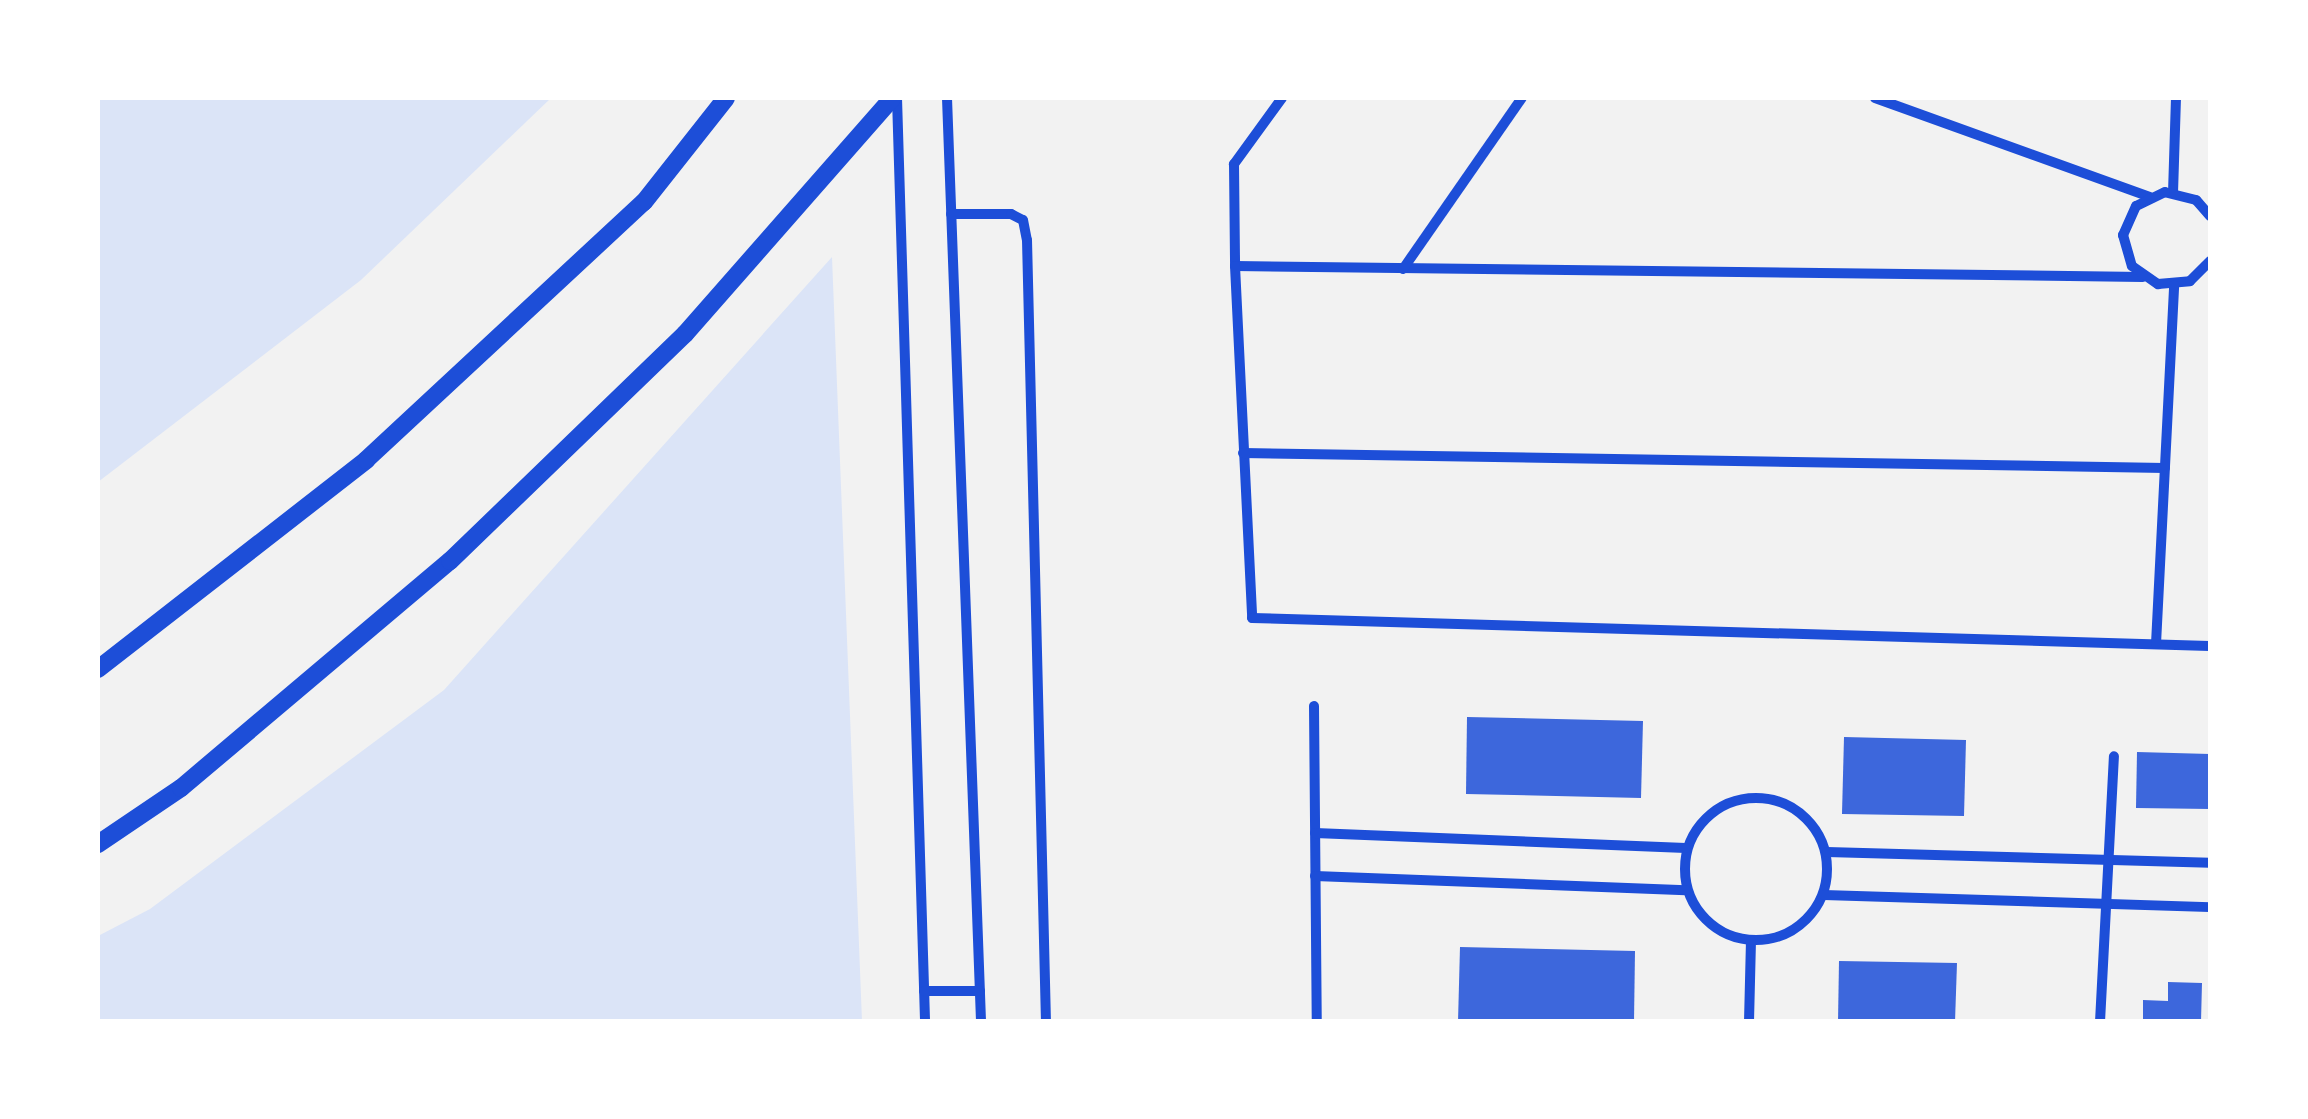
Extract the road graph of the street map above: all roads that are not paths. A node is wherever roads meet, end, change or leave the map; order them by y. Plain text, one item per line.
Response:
1 (726, 98) edge
2 (894, 98) edge
3 (947, 98) edge
4 (1282, 98) edge
5 (1522, 98) edge
6 (1875, 98) edge
7 (2176, 98) edge
8 (2173, 193) junction
9 (2150, 197) junction
10 (952, 214) junction
11 (2210, 216) edge
12 (2210, 262) edge
13 (1235, 266) junction
14 (1403, 269) junction
15 (2143, 277) junction
16 (2174, 286) junction
17 (1243, 453) junction
18 (2165, 468) junction
19 (2156, 644) junction
20 (2210, 646) edge
21 (98, 669) edge
22 (1314, 706) dead end
23 (2114, 756) dead end
24 (1315, 833) junction
25 (98, 844) edge
26 (1686, 848) junction
27 (1827, 852) junction
28 (2108, 861) junction
29 (2210, 862) edge
30 (1315, 876) junction
31 (1686, 890) junction
32 (1824, 895) junction
33 (2106, 906) junction
34 (2210, 907) edge
35 (1751, 941) junction
36 (924, 991) junction
37 (980, 991) junction
38 (926, 1022) edge
39 (982, 1022) edge
40 (1046, 1022) edge
41 (1317, 1022) edge
42 (1748, 1022) edge
43 (2100, 1022) edge

1 - 21 street
2 - 25 street
2 - 36 street
3 - 10 street
4 - 13 street
5 - 14 street
6 - 9 street
7 - 8 street
8 - 9 street
8 - 11 street
9 - 15 street
10 - 37 street
10 - 40 street
12 - 16 street
13 - 14 street
13 - 17 street
14 - 15 street
15 - 16 street
16 - 18 street
17 - 18 street
17 - 19 street
18 - 19 street
19 - 20 street
22 - 24 street
23 - 28 street
24 - 26 street
24 - 30 street
26 - 27 street
26 - 31 street
27 - 28 street
27 - 32 street
28 - 29 street
28 - 33 street
30 - 31 street
30 - 41 street
31 - 35 street
32 - 33 street
32 - 35 street
33 - 34 street
33 - 43 street
35 - 42 street
36 - 37 street
36 - 38 street
37 - 39 street

